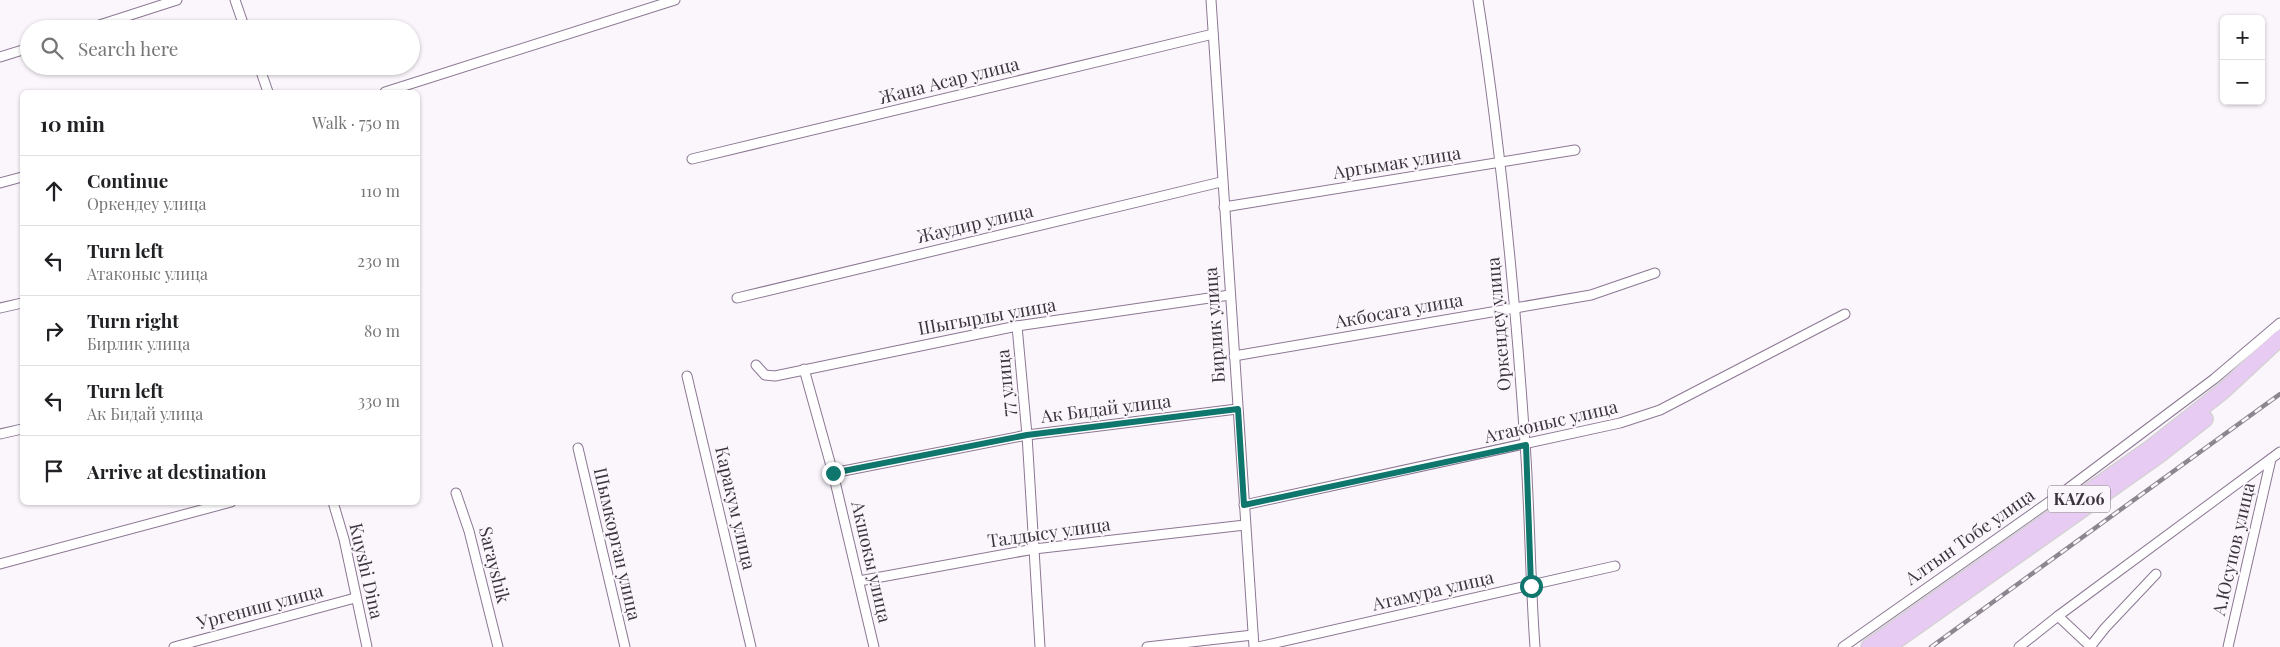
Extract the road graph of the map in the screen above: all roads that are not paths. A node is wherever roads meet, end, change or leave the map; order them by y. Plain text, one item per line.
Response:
1 (177, 0) edge
2 (234, 0) edge
3 (675, 0) edge
4 (1211, 0) edge
5 (1478, 0) edge
6 (115, 20) edge
7 (242, 20) edge
8 (1213, 34) junction
9 (20, 51) edge
10 (0, 57) edge
11 (262, 75) edge
12 (267, 90) edge
13 (391, 90) edge
14 (1575, 150) dead end
15 (692, 159) dead end
16 (1502, 162) junction
17 (20, 177) edge
18 (0, 182) edge
19 (1221, 182) junction
20 (1224, 207) junction
21 (1655, 273) dead end
22 (1230, 295) junction
23 (737, 298) dead end
24 (20, 303) edge
25 (0, 308) edge
26 (1514, 308) junction
27 (1845, 314) dead end
28 (2280, 323) edge
29 (1017, 326) junction
30 (2280, 338) edge
31 (2280, 353) edge
32 (1234, 356) junction
33 (756, 366) dead end
34 (804, 369) junction
35 (687, 376) dead end
36 (1238, 409) junction
37 (20, 429) edge
38 (0, 434) edge
39 (1027, 435) junction
40 (1526, 445) junction
41 (578, 448) dead end
42 (2280, 452) edge
43 (2271, 459) junction
44 (833, 473) junction
45 (456, 493) dead end
46 (220, 505) edge
47 (334, 505) edge
48 (1244, 505) junction
49 (1245, 525) junction
50 (1034, 549) junction
51 (0, 564) edge
52 (1615, 566) dead end
53 (2156, 574) dead end
54 (859, 581) junction
55 (1531, 586) junction
56 (355, 598) junction
57 (2058, 616) junction
58 (1253, 635) junction
59 (174, 647) edge
60 (366, 647) edge
61 (498, 647) edge
62 (625, 647) edge
63 (751, 647) edge
64 (874, 647) edge
65 (1040, 647) edge
66 (1147, 647) edge
67 (1254, 647) edge
68 (1258, 647) edge
69 (1535, 647) edge
70 (1843, 647) edge
71 (1869, 647) edge
72 (1887, 647) edge
73 (2019, 647) edge
74 (2091, 647) edge
75 (2228, 647) edge

1 - 6 street
2 - 7 street
3 - 13 street
4 - 8 street, Бирлик улица
5 - 16 street, Оркендеу улица
8 - 15 street, Жана Асар улица
8 - 19 street, Бирлик улица
9 - 10 street
11 - 12 street
14 - 16 street, Аргымак улица
16 - 20 street, Аргымак улица
16 - 26 street, Оркендеу улица
17 - 18 street
19 - 20 street, Бирлик улица
19 - 23 street, Жаудир улица
20 - 22 street, Бирлик улица
21 - 26 street, Акбосага улица
22 - 29 street, Шыгырлы улица
22 - 32 street, Бирлик улица
24 - 25 street
26 - 32 street, Акбосага улица
26 - 40 street, Оркендеу улица
27 - 40 street, Атаконыс улица
28 - 70 street, Алтын Тобе улица
29 - 34 street, Шыгырлы улица
29 - 39 street, 77 улица
30 - 71 highway, KАZ06
31 - 72 highway, KАZ06
32 - 36 street, Бирлик улица
33 - 34 street, Шыгырлы улица
34 - 44 street, Акшокы улица
35 - 63 street, Каракум улица
36 - 39 street, Ак Бидай улица
36 - 48 street, Бирлик улица
37 - 38 street
39 - 44 street, Ак Бидай улица
39 - 50 street, 77 улица
40 - 48 street, Атаконыс улица
40 - 55 street, Оркендеу улица
41 - 62 street, Шымкорган улица
42 - 43 street
43 - 57 street
43 - 75 street, А.Юсупов улица
44 - 54 street, Акшокы улица
45 - 61 street, Sarayshik
46 - 51 street
47 - 56 street, Kuyshi Dina
48 - 49 street, Бирлик улица
49 - 50 street, Талдысу улица
49 - 58 street, Бирлик улица
50 - 54 street, Талдысу улица
50 - 65 street, 77 улица
52 - 55 street, Атамура улица
53 - 74 street
54 - 64 street, Акшокы улица
55 - 68 street, Атамура улица
55 - 69 street, Оркендеу улица
56 - 59 street, Ургениш улица
56 - 60 street, Kuyshi Dina
57 - 73 street
57 - 74 street
58 - 66 street
58 - 67 street, Бирлик улица

